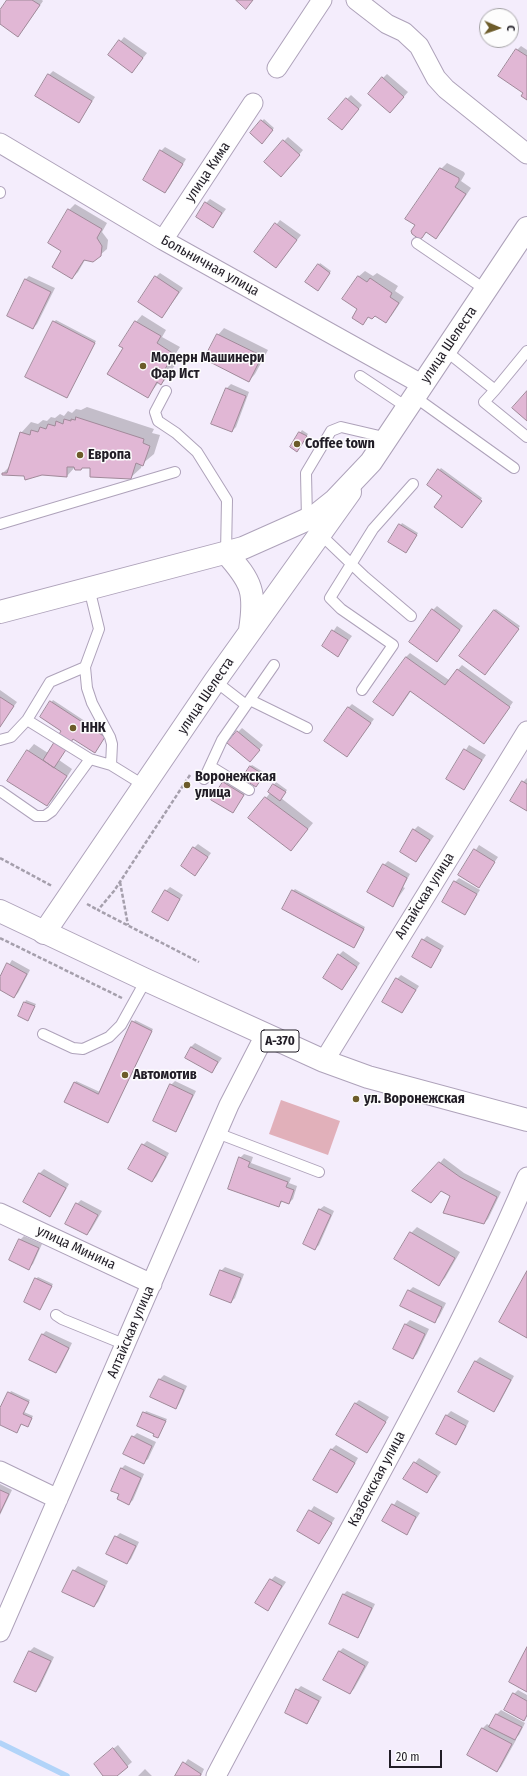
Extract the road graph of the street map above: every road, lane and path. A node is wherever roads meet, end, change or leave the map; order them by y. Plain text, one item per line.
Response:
1 (322, 0) edge
2 (356, 0) edge
3 (277, 68) dead end
4 (253, 103) dead end
5 (0, 143) edge
6 (527, 154) edge
7 (527, 228) edge
8 (163, 240) junction
9 (417, 243) dead end
10 (486, 290) junction
11 (446, 351) junction
12 (527, 351) edge
13 (360, 376) dead end
14 (495, 390) junction
15 (166, 391) dead end
16 (415, 397) junction
17 (527, 437) edge
18 (388, 438) junction
19 (514, 468) dead end
20 (175, 472) dead end
21 (413, 484) dead end
22 (0, 524) edge
23 (314, 527) junction
24 (226, 553) junction
25 (352, 565) junction
26 (89, 588) junction
27 (0, 612) edge
28 (411, 616) dead end
29 (250, 632) junction
30 (274, 665) dead end
31 (85, 667) junction
32 (216, 681) junction
33 (362, 690) dead end
34 (248, 702) junction
35 (27, 720) junction
36 (307, 728) dead end
37 (527, 731) edge
38 (0, 740) edge
39 (90, 759) junction
40 (111, 765) junction
41 (210, 766) junction
42 (193, 771) dead end
43 (204, 779) dead end
44 (145, 786) junction
45 (249, 790) dead end
46 (0, 791) edge
47 (0, 858) edge
48 (120, 882) junction
49 (70, 895) junction
50 (98, 910) junction
51 (0, 911) edge
52 (128, 925) junction
53 (44, 933) junction
54 (0, 938) edge
55 (199, 962) dead end
56 (146, 980) junction
57 (133, 1004) junction
58 (43, 1034) dead end
59 (265, 1035) junction
60 (324, 1061) junction
61 (527, 1120) edge
62 (217, 1133) junction
63 (319, 1172) dead end
64 (527, 1177) edge
65 (0, 1213) edge
66 (152, 1284) junction
67 (56, 1315) dead end
68 (126, 1345) junction
69 (0, 1471) edge
70 (58, 1499) junction
71 (0, 1632) edge
72 (216, 1776) edge

1 - 3 street
2 - 6 street
4 - 8 street, улица Кима
5 - 8 street, Больничная улица
7 - 10 main road, улица Шелеста
8 - 16 street, Больничная улица
9 - 10 lane
10 - 11 main road, улица Шелеста
11 - 14 lane
11 - 16 main road, улица Шелеста
12 - 14 lane
13 - 16 lane
14 - 17 lane
15 - 24 lane
16 - 18 main road, улица Шелеста
16 - 19 lane
18 - 23 main road, улица Шелеста
18 - 23 lane
20 - 22 lane
21 - 25 lane
23 - 24 main road, улица Шелеста
23 - 25 lane
23 - 29 main road, улица Шелеста
24 - 26 main road, улица Шелеста
24 - 29 main road
25 - 28 lane
25 - 33 lane
26 - 27 main road, улица Шелеста
26 - 31 lane
29 - 32 main road, улица Шелеста
30 - 34 lane
31 - 35 lane
31 - 40 lane
32 - 34 lane
32 - 44 main road, улица Шелеста
34 - 36 lane
34 - 41 lane
35 - 38 lane
35 - 39 lane
37 - 60 street, Алтайская улица
39 - 40 lane
39 - 46 lane
40 - 44 lane
41 - 43 lane
41 - 45 lane
42 - 48 path
44 - 49 main road, улица Шелеста
47 - 49 path
48 - 50 path
48 - 52 path
49 - 50 path
49 - 53 main road, улица Шелеста
50 - 52 path
51 - 53 main road, А-370
52 - 55 path
53 - 56 main road, А-370
54 - 57 path
56 - 57 lane
56 - 59 main road, А-370
57 - 58 lane
59 - 60 main road, А-370
59 - 62 street, Алтайская улица
60 - 61 main road, А-370
62 - 63 lane
62 - 66 street, Алтайская улица
64 - 72 street, Казбекская улица
65 - 66 street, улица Минина
66 - 68 street, Алтайская улица
67 - 68 lane
68 - 70 street, Алтайская улица
69 - 70 street
70 - 71 street, Алтайская улица

